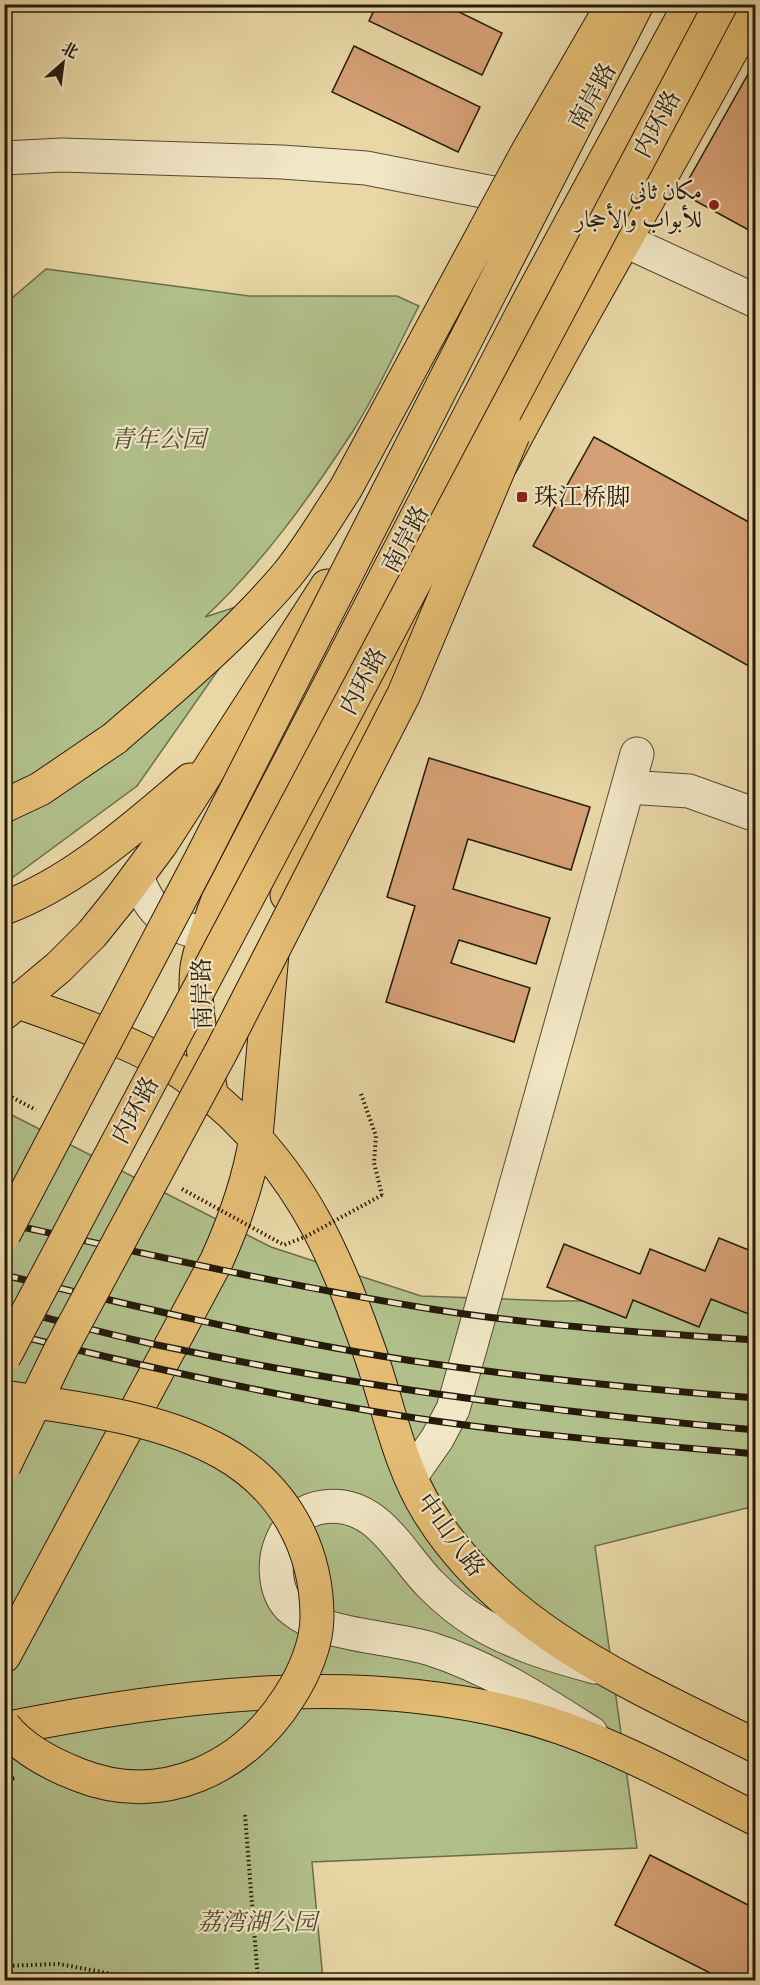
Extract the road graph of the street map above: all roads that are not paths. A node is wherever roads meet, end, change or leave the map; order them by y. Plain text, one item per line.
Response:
1 (596, 4) edge
2 (612, 4) edge
3 (637, 4) edge
4 (642, 4) edge
5 (690, 4) edge
6 (722, 4) edge
7 (756, 5) edge
8 (4, 158) edge
9 (493, 193) junction
10 (626, 241) junction
11 (571, 285) junction
12 (532, 295) junction
13 (756, 301) edge
14 (547, 377) junction
15 (459, 434) junction
16 (638, 754) dead end
17 (211, 763) junction
18 (628, 787) junction
19 (4, 806) edge
20 (756, 814) edge
21 (136, 877) junction
22 (4, 908) edge
23 (205, 934) junction
24 (9, 1004) edge
25 (212, 1095) junction
26 (256, 1137) junction
27 (4, 1234) edge
28 (4, 1357) edge
29 (4, 1397) edge
30 (4, 1466) edge
31 (411, 1476) junction
32 (4, 1656) edge
33 (603, 1670) junction
34 (4, 1727) edge
35 (756, 1746) edge
36 (612, 1747) junction
37 (756, 1819) edge

1 - 9 main road
2 - 19 main road, bridge
3 - 27 main road, bridge
4 - 17 main road, 南岸路
5 - 12 main road, 南岸路
6 - 11 main road, 内环路, bridge
7 - 10 main road
8 - 9 street
9 - 17 main road
10 - 12 main road
10 - 13 street
10 - 14 main road
11 - 28 main road, 内环路, bridge
11 - 30 main road, bridge
12 - 15 main road, 南岸路
14 - 15 main road
14 - 26 main road
15 - 23 main road, 南岸路
16 - 18 street
17 - 21 main road, 南岸路
17 - 22 main road
18 - 20 street
18 - 31 street
21 - 23 street
21 - 24 main road, 南岸路
23 - 25 main road, 南岸路
24 - 25 main road, 中山八路
25 - 26 main road, 中山八路
26 - 31 main road, 中山八路
26 - 32 main road
29 - 34 main road, bridge
31 - 33 main road, 中山八路
33 - 35 main road, 中山八路
33 - 36 street
34 - 36 main road
36 - 37 main road

